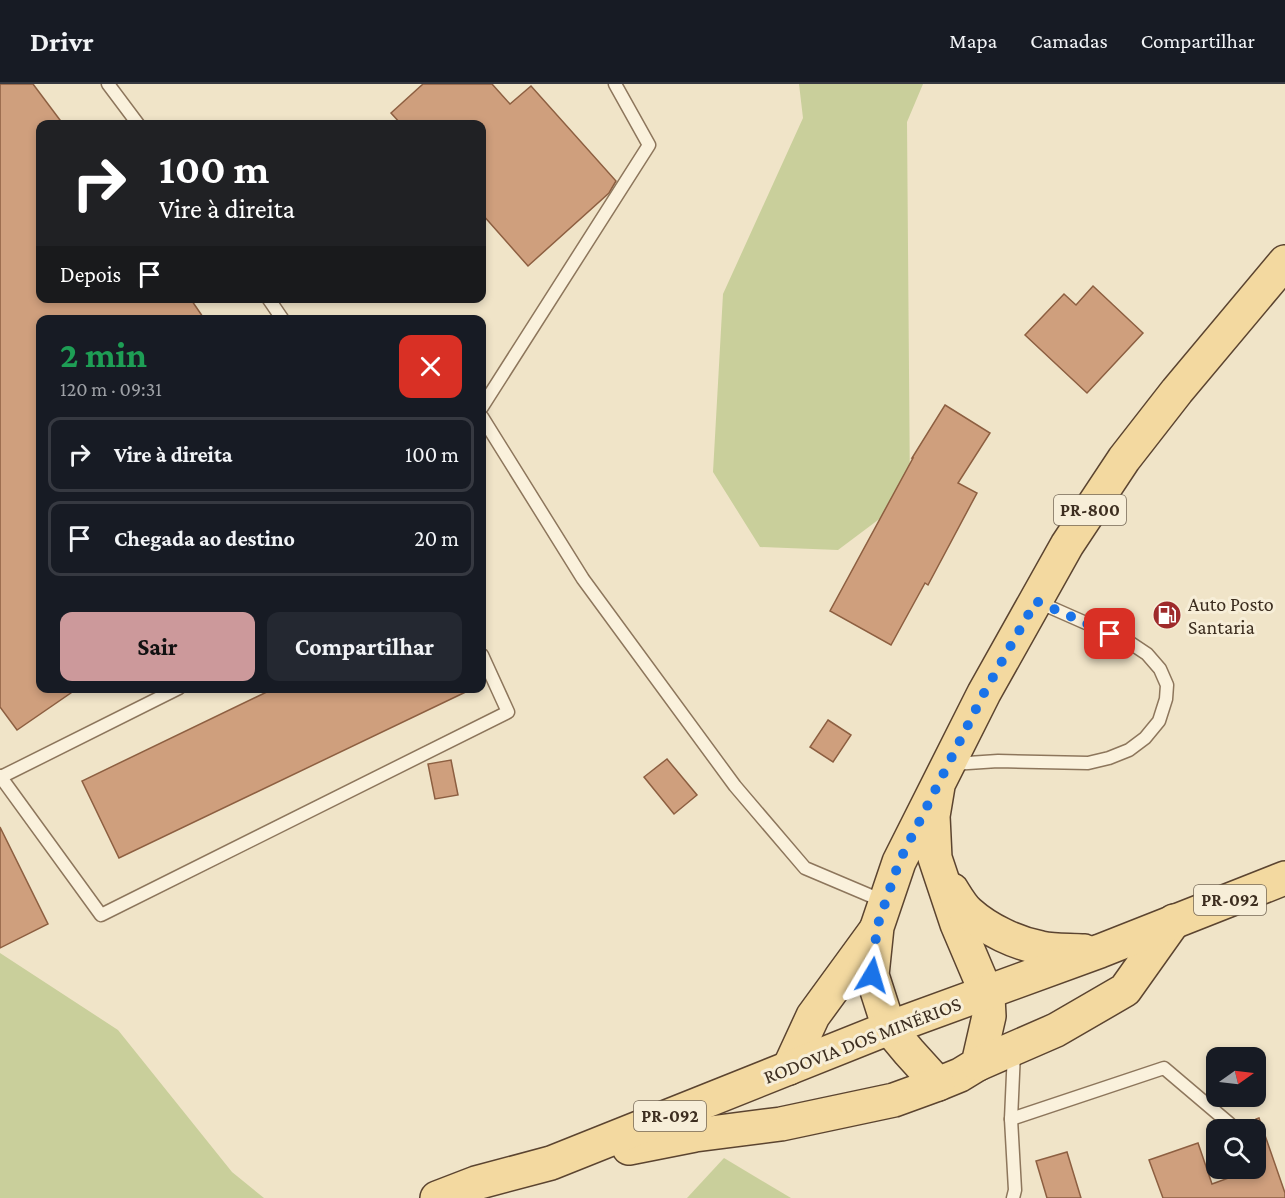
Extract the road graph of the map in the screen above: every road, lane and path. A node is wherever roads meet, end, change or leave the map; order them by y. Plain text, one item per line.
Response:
1 (108, 84) edge
2 (615, 84) edge
3 (135, 120) edge
4 (1285, 262) edge
5 (486, 401) edge
6 (486, 423) edge
7 (1036, 601) junction
8 (486, 665) edge
9 (169, 693) edge
10 (943, 775) junction
11 (1, 776) edge
12 (934, 858) junction
13 (1285, 878) edge
14 (882, 915) junction
15 (1174, 921) junction
16 (1100, 951) junction
17 (985, 992) junction
18 (889, 1028) junction
19 (1015, 1048) junction
20 (978, 1064) junction
21 (789, 1068) junction
22 (938, 1084) junction
23 (1011, 1119) junction
24 (1224, 1119) edge
25 (551, 1163) junction
26 (437, 1198) edge
27 (1013, 1198) edge

1 - 3 lane
2 - 5 lane
4 - 7 main road, PR-800
6 - 14 lane
7 - 10 main road, PR-800
7 - 10 lane
8 - 11 lane
9 - 11 lane
10 - 12 main road, PR-800
10 - 14 main road, PR-800
12 - 16 main road
12 - 17 main road, PR-800
13 - 15 main road, RODOVIA DOS MINÉRIOS / PR-092
14 - 18 main road, PR-800
14 - 21 main road
15 - 16 main road, RODOVIA DOS MINÉRIOS / PR-092
15 - 19 main road
16 - 17 main road, RODOVIA DOS MINÉRIOS / PR-092
17 - 18 main road, RODOVIA DOS MINÉRIOS / PR-092
17 - 20 main road
18 - 21 main road, RODOVIA DOS MINÉRIOS / PR-092
18 - 22 main road
19 - 20 main road
19 - 23 lane
20 - 22 main road
21 - 25 main road, RODOVIA DOS MINÉRIOS / PR-092
22 - 25 main road
23 - 24 lane
23 - 27 lane
25 - 26 main road, RODOVIA DOS MINÉRIOS / PR-092

